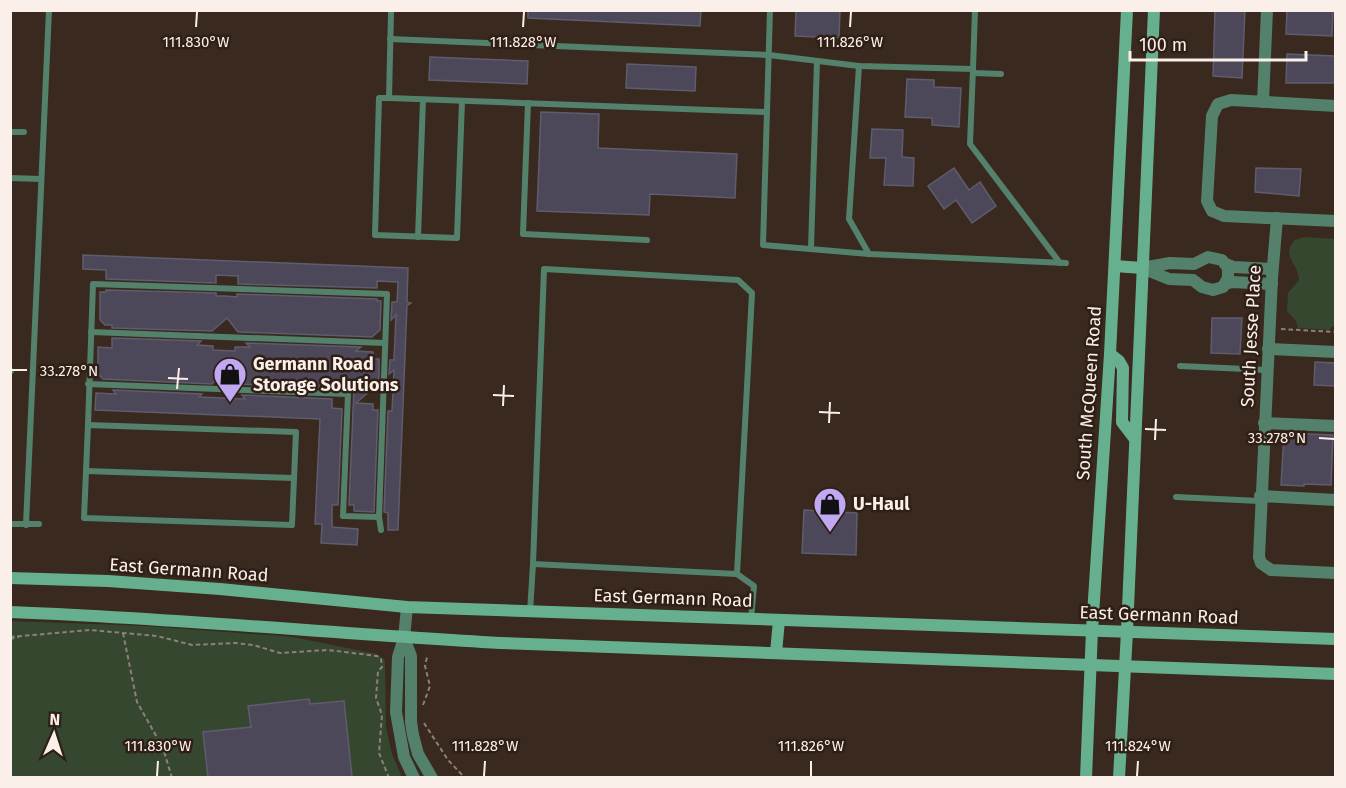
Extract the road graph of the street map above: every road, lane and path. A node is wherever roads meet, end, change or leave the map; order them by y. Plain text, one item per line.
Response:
1 (49, 10) edge
2 (770, 10) edge
3 (975, 10) edge
4 (1127, 10) edge
5 (1154, 10) edge
6 (1267, 10) edge
7 (391, 12) edge
8 (390, 39) junction
9 (769, 55) junction
10 (817, 61) junction
11 (859, 66) junction
12 (973, 71) junction
13 (1001, 74) dead end
14 (389, 98) junction
15 (423, 100) junction
16 (462, 101) junction
17 (1263, 102) junction
18 (528, 104) junction
19 (1335, 106) edge
20 (767, 112) junction
21 (10, 132) edge
22 (24, 132) dead end
23 (10, 178) edge
24 (41, 179) junction
25 (1277, 218) junction
26 (1335, 221) edge
27 (418, 237) junction
28 (647, 240) dead end
29 (811, 248) junction
30 (869, 254) junction
31 (1226, 264) junction
32 (1115, 266) junction
33 (1142, 268) junction
34 (1272, 269) junction
35 (1225, 284) junction
36 (1272, 284) junction
37 (1269, 328) junction
38 (91, 332) junction
39 (1335, 332) edge
40 (385, 343) junction
41 (1268, 349) junction
42 (1335, 352) edge
43 (1110, 354) junction
44 (1180, 366) dead end
45 (1267, 370) junction
46 (88, 384) junction
47 (1264, 423) junction
48 (88, 425) junction
49 (1335, 426) edge
50 (1135, 439) junction
51 (86, 471) junction
52 (294, 478) junction
53 (1176, 497) dead end
54 (1260, 499) junction
55 (1335, 500) edge
56 (379, 517) junction
57 (10, 524) edge
58 (39, 524) dead end
59 (26, 525) junction
60 (381, 530) dead end
61 (533, 564) junction
62 (1335, 573) edge
63 (737, 574) junction
64 (10, 578) edge
65 (407, 607) junction
66 (10, 612) edge
67 (530, 612) junction
68 (752, 619) junction
69 (779, 620) junction
70 (1092, 630) junction
71 (1127, 632) junction
72 (123, 633) junction
73 (10, 638) edge
74 (404, 638) junction
75 (1335, 639) edge
76 (776, 653) junction
77 (427, 657) dead end
78 (1090, 664) junction
79 (1125, 665) junction
80 (1335, 674) edge
81 (423, 714) dead end
82 (423, 722) dead end
83 (172, 777) edge
84 (388, 777) edge
85 (414, 777) edge
86 (432, 777) edge
87 (465, 777) edge
88 (1086, 777) edge
89 (1119, 777) edge

1 - 24 lane
2 - 9 lane
3 - 12 lane
4 - 32 main road, South McQueen Road
5 - 33 main road
6 - 17 street
7 - 8 lane
8 - 9 lane
8 - 14 lane
9 - 10 lane
9 - 20 lane
10 - 11 lane
10 - 29 lane
11 - 12 lane
11 - 30 lane
12 - 13 lane
12 - 30 lane
14 - 15 lane
14 - 27 lane
15 - 16 lane
15 - 27 lane
16 - 18 lane
16 - 27 lane
17 - 19 street
17 - 25 street
18 - 20 lane
18 - 28 lane
20 - 29 lane
21 - 22 lane
23 - 24 lane
24 - 59 lane
25 - 26 street
25 - 34 street, South Jesse Place
29 - 30 lane
31 - 33 street
31 - 34 street
31 - 35 street
32 - 33 main road
32 - 43 main road, South McQueen Road
33 - 35 street
33 - 50 main road
34 - 36 street, South Jesse Place
35 - 36 street
36 - 37 street, South Jesse Place
37 - 39 path
37 - 41 street, South Jesse Place
38 - 40 lane
38 - 40 lane
38 - 46 lane
40 - 56 lane
41 - 42 street
41 - 45 street, South Jesse Place
43 - 50 main road
43 - 70 main road, South McQueen Road
44 - 45 lane
45 - 47 street, South Jesse Place
46 - 48 lane
46 - 56 lane
47 - 49 street
47 - 54 street, South Jesse Place
48 - 51 lane
48 - 52 lane
50 - 71 main road
51 - 52 lane
51 - 52 lane
53 - 54 lane
54 - 55 street
54 - 62 street, South Jesse Place
56 - 60 lane
57 - 59 lane
58 - 59 lane
61 - 63 lane
61 - 63 lane
61 - 67 lane
63 - 68 lane
64 - 65 main road, East Germann Road
65 - 67 main road, East Germann Road
65 - 74 street
66 - 74 main road
67 - 68 main road, East Germann Road
68 - 69 main road, East Germann Road
69 - 70 main road, East Germann Road
69 - 76 main road
70 - 71 main road, East Germann Road
70 - 78 main road, South McQueen Road
71 - 75 main road, East Germann Road
71 - 79 main road
72 - 73 path
72 - 83 path
72 - 84 path
74 - 76 main road
74 - 85 street
74 - 86 street
76 - 78 main road
77 - 81 path
78 - 79 main road
78 - 88 main road, South McQueen Road
79 - 80 main road
79 - 89 main road
82 - 87 path

